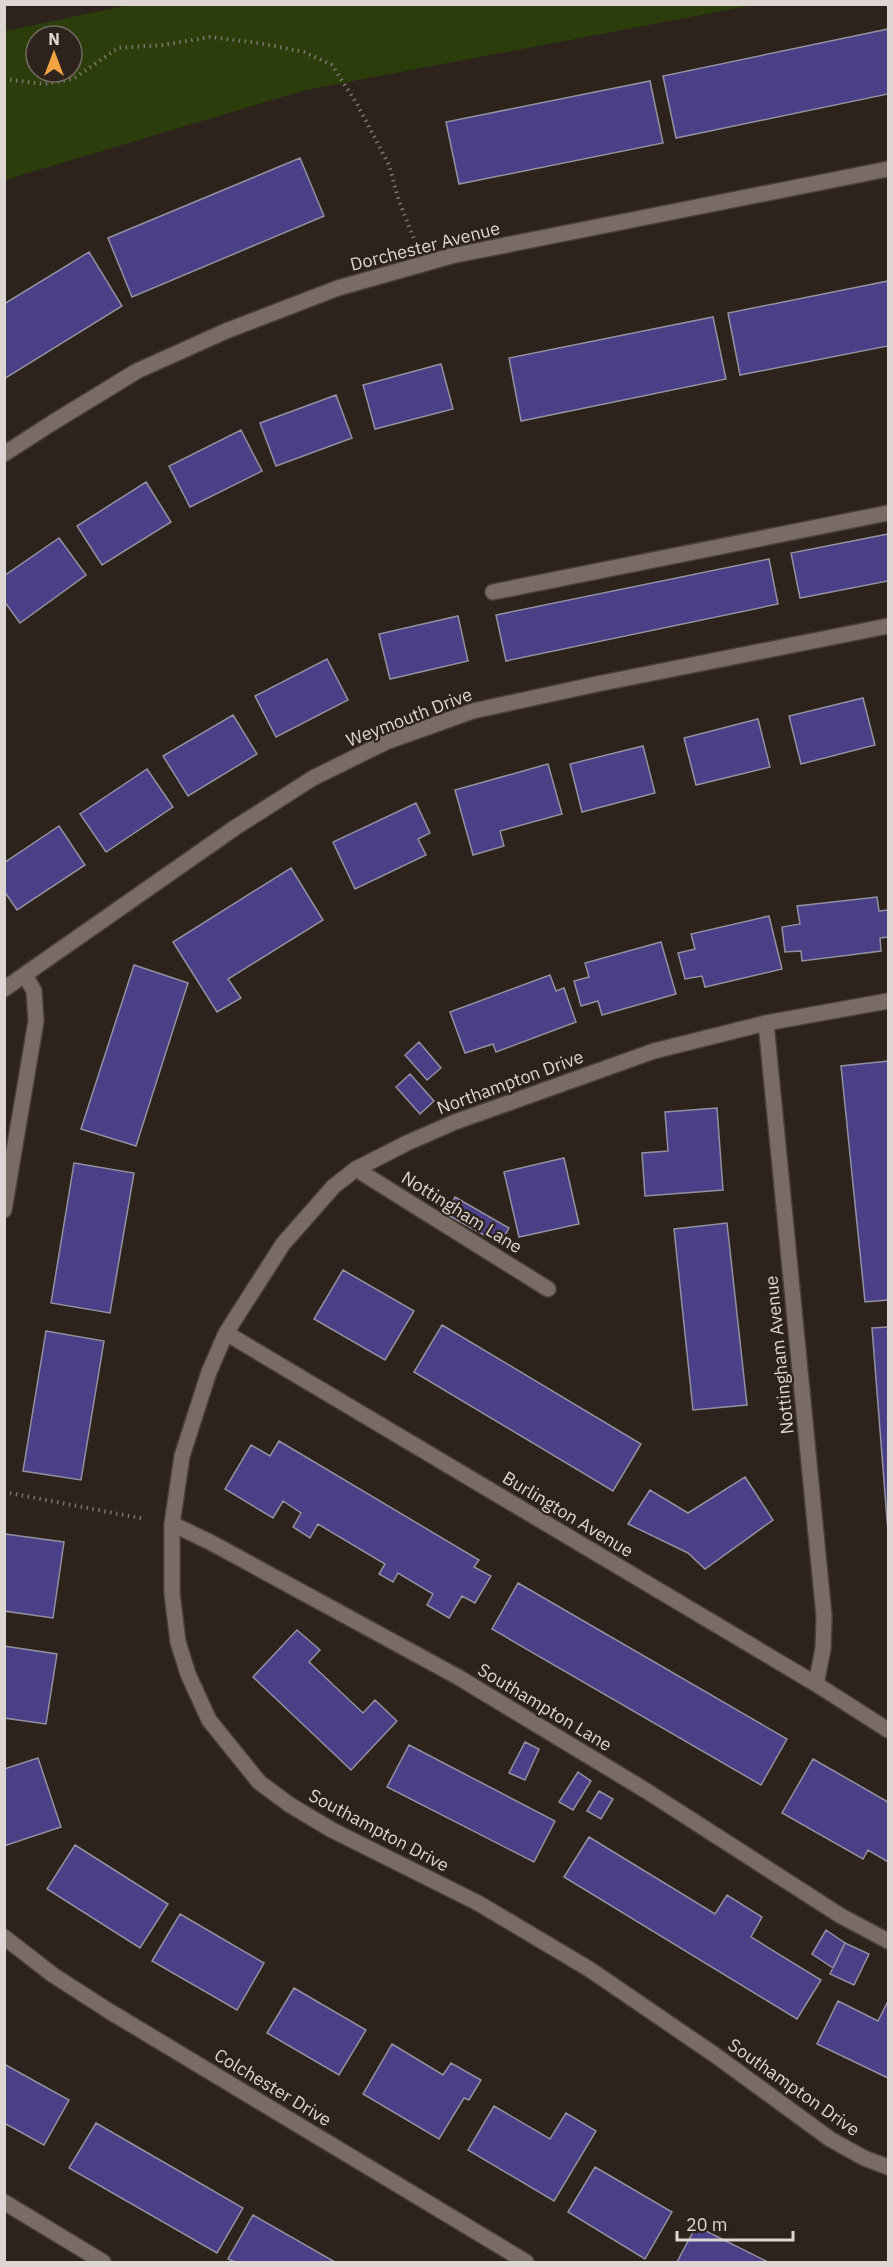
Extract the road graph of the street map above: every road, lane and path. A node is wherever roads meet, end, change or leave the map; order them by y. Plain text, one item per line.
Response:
1 (4, 79) edge
2 (888, 169) edge
3 (424, 264) junction
4 (4, 454) edge
5 (888, 513) edge
6 (493, 592) dead end
7 (888, 627) edge
8 (25, 975) junction
9 (4, 989) edge
10 (888, 1001) edge
11 (766, 1023) junction
12 (356, 1169) junction
13 (4, 1210) edge
14 (548, 1289) dead end
15 (226, 1333) junction
16 (4, 1492) edge
17 (172, 1524) junction
18 (816, 1684) junction
19 (888, 1730) edge
20 (4, 1937) edge
21 (888, 1941) edge
22 (888, 2167) edge
23 (4, 2202) edge
24 (103, 2262) edge
25 (526, 2262) edge

1 - 3 path
2 - 3 street, Dorchester Avenue
3 - 4 street, Dorchester Avenue
5 - 6 street
7 - 8 street, Weymouth Drive
8 - 9 street, Weymouth Drive
8 - 13 street
10 - 11 street, Northampton Drive
11 - 12 street, Northampton Drive
11 - 18 street, Nottingham Avenue
12 - 14 street, Nottingham Lane
12 - 15 street, Northampton Drive
15 - 17 street, Southampton Drive
15 - 18 street, Burlington Avenue
16 - 17 path
17 - 21 street, Southampton Lane
17 - 22 street, Southampton Drive
18 - 19 street, Burlington Avenue
20 - 25 street, Colchester Drive
23 - 24 street

